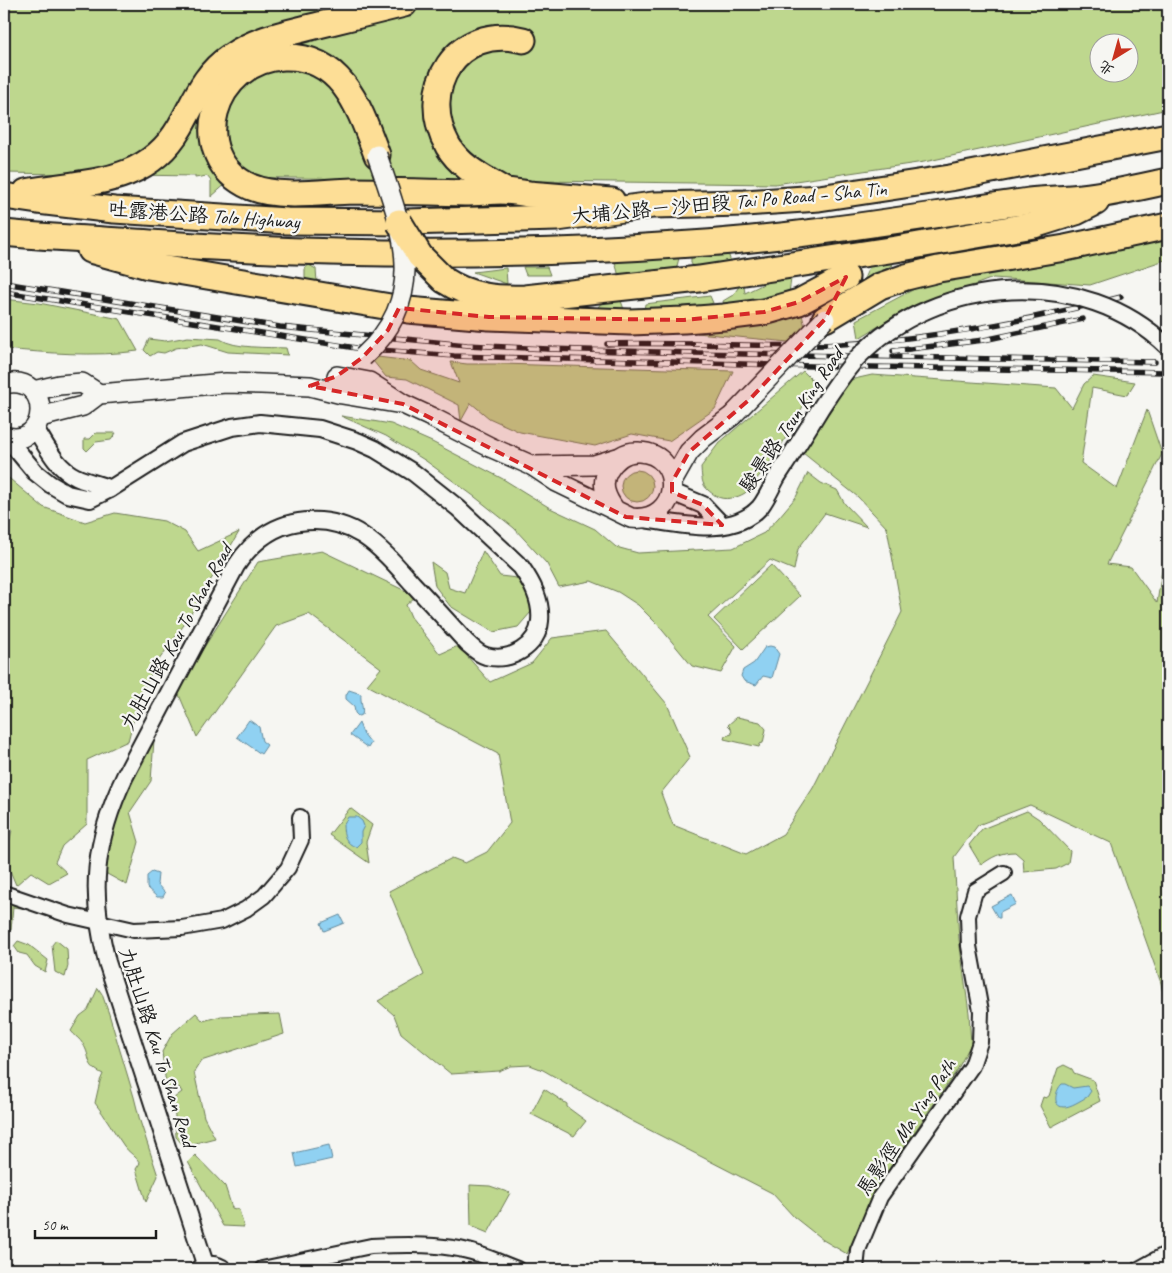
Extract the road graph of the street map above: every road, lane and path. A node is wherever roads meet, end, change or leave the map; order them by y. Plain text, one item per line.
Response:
1 (404, 4) edge
2 (523, 40) dead end
3 (1168, 136) edge
4 (377, 155) joint
5 (1168, 181) edge
6 (505, 191) junction
7 (1116, 192) junction
8 (6, 196) edge
9 (654, 205) junction
10 (403, 222) junction
11 (1168, 226) edge
12 (4, 233) edge
13 (56, 238) junction
14 (404, 254) joint
15 (851, 288) junction
16 (825, 319) joint
17 (1168, 346) edge
18 (337, 376) junction
19 (4, 383) edge
20 (310, 386) junction
21 (33, 391) junction
22 (99, 394) junction
23 (403, 404) junction
24 (37, 423) junction
25 (5, 437) edge
26 (617, 458) junction
27 (532, 466) junction
28 (672, 487) junction
29 (110, 488) junction
30 (615, 510) junction
31 (645, 519) junction
32 (722, 525) junction
33 (300, 817) dead end
34 (1004, 873) dead end
35 (4, 893) edge
36 (98, 922) junction
37 (1168, 1252) edge
38 (201, 1267) edge
39 (225, 1269) edge
40 (262, 1269) edge
41 (517, 1269) edge
42 (856, 1269) edge
43 (1139, 1269) edge

1 - 8 highway
2 - 6 highway
3 - 9 highway, 大埔公路－沙田段 Tai Po Road – Sha Tin
4 - 6 highway
4 - 10 main road, bridge
5 - 7 highway, 大埔公路－沙田段 Tai Po Road – Sha Tin
6 - 9 highway
7 - 10 highway, bridge
7 - 14 highway, 大埔公路－沙田段 Tai Po Road – Sha Tin
8 - 10 highway, 吐露港公路 Tolo Highway
9 - 10 highway, 大埔公路－沙田段 Tai Po Road – Sha Tin
10 - 18 main road, bridge
11 - 15 highway
12 - 13 highway, 吐露港公路 Tolo Highway
13 - 14 highway, 吐露港公路 Tolo Highway
13 - 15 highway
15 - 16 highway
16 - 28 main road, bridge
17 - 32 street, 駿景路 Tsun King Road, bridge
18 - 20 main road
18 - 23 main road
19 - 21 main road
20 - 22 main road
20 - 23 main road
21 - 22 main road
21 - 24 main road
22 - 24 main road
23 - 27 main road
24 - 25 main road
24 - 29 street
25 - 29 street, 九肚山路 Kau To Shan Road
26 - 27 main road
26 - 28 main road
26 - 30 main road
27 - 30 main road
28 - 31 main road
28 - 32 street
29 - 36 street, 九肚山路 Kau To Shan Road
30 - 31 main road
31 - 32 street, 駿景路 Tsun King Road
33 - 36 street
34 - 42 street, 馬影徑 Ma Ying Path
35 - 36 street
36 - 38 street, 九肚山路 Kau To Shan Road
37 - 43 street
38 - 39 street, 九肚山路 Kau To Shan Road
40 - 41 street

